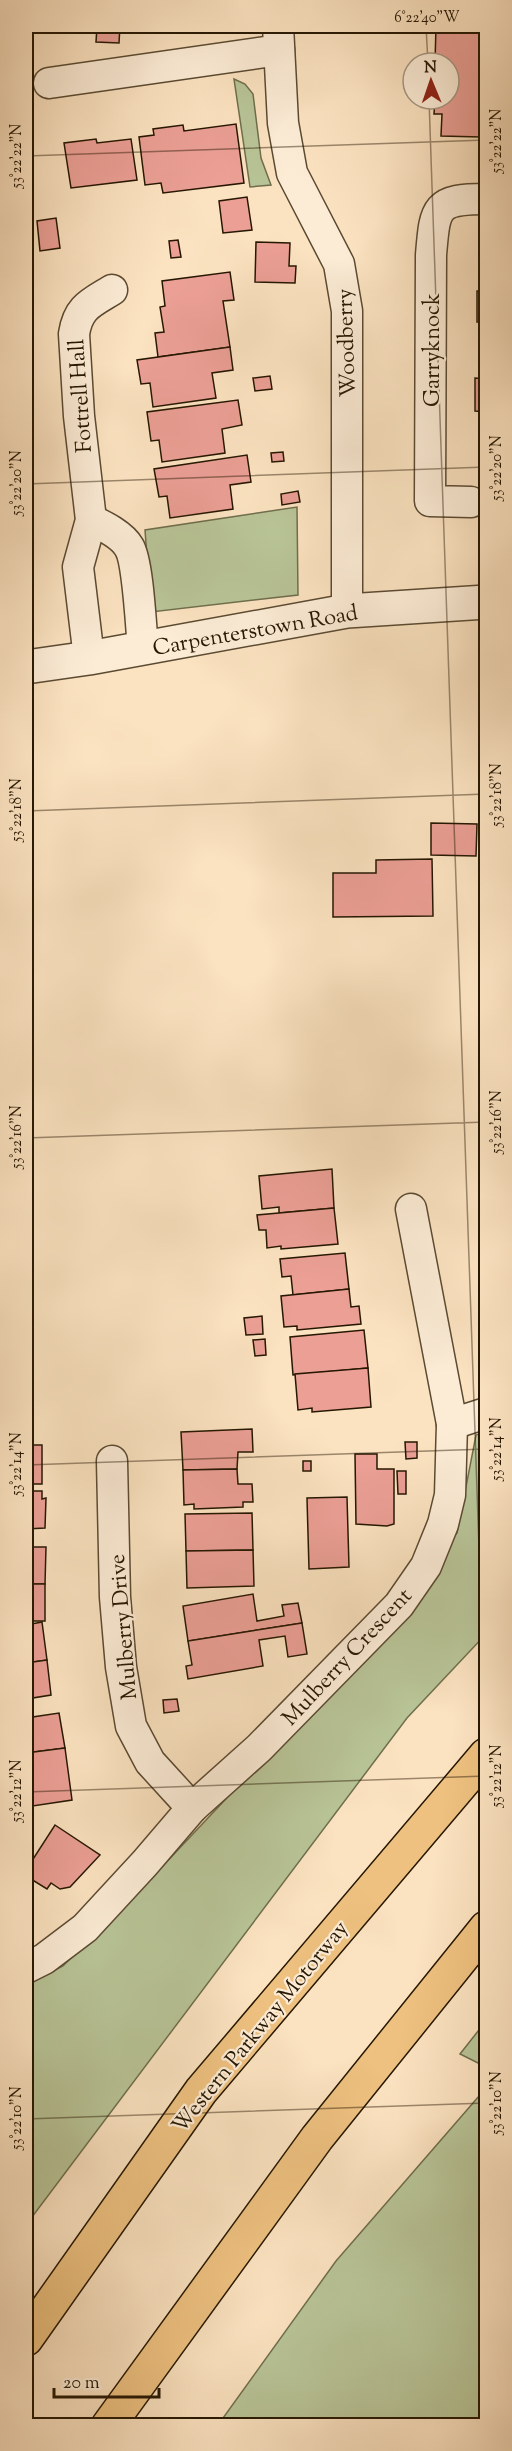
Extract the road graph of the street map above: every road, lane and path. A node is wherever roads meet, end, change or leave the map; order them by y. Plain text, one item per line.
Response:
1 (279, 38) edge
2 (49, 82) dead end
3 (486, 199) edge
4 (112, 291) dead end
5 (471, 502) dead end
6 (91, 520) junction
7 (486, 602) edge
8 (347, 611) junction
9 (143, 648) junction
10 (89, 658) junction
11 (26, 667) edge
12 (411, 1209) dead end
13 (486, 1413) edge
14 (452, 1424) junction
15 (112, 1461) dead end
16 (486, 1755) edge
17 (192, 1808) junction
18 (486, 1928) edge
19 (26, 1968) edge
20 (26, 2339) edge
21 (108, 2426) edge

1 - 2 street, Woodberry
1 - 8 street, Woodberry
3 - 5 street, Garryknock
4 - 6 street, Fottrell Hall
6 - 9 street
6 - 10 street, Fottrell Hall
7 - 8 street, Carpenterstown Road
8 - 9 street, Carpenterstown Road
9 - 10 street, Carpenterstown Road
10 - 11 street, Carpenterstown Road
12 - 14 street, Mulberry Crescent
13 - 14 street
14 - 17 street, Mulberry Crescent
15 - 17 street, Mulberry Drive
16 - 20 highway, Western Parkway Motorway
17 - 19 street, Mulberry Crescent
18 - 21 highway

